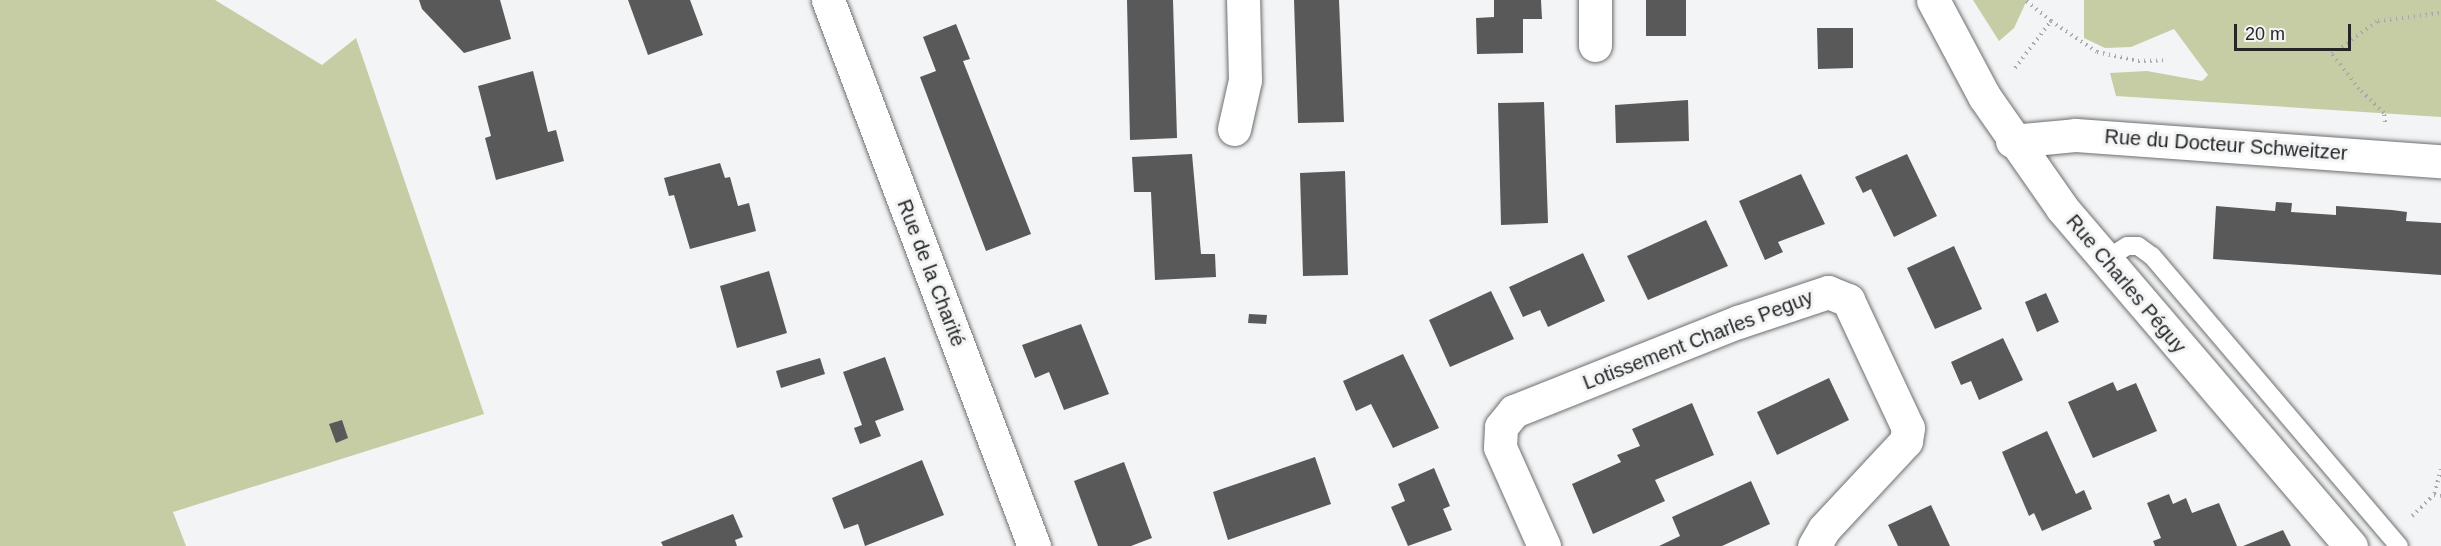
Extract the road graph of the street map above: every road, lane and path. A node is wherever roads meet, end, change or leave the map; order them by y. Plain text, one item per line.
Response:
1 (828, 0) edge
2 (1242, 0) edge
3 (1595, 0) edge
4 (1933, 0) edge
5 (2025, 0) edge
6 (2441, 13) edge
7 (2051, 21) junction
8 (1595, 45) dead end
9 (2163, 60) dead end
10 (2015, 68) dead end
11 (1234, 129) dead end
12 (2012, 141) junction
13 (2389, 156) junction
14 (2441, 161) edge
15 (2105, 260) junction
16 (2441, 469) edge
17 (2434, 495) junction
18 (2441, 496) edge
19 (2412, 516) dead end
20 (1034, 546) edge
21 (1544, 546) edge
22 (1814, 546) edge
23 (2351, 546) edge
24 (2399, 546) edge

1 - 20 street, Rue de la Charité
2 - 11 street
3 - 8 street
4 - 12 street, Rue Charles Péguy
5 - 7 path
6 - 13 path
7 - 9 path
7 - 10 path
12 - 13 street, Rue du Docteur Schweitzer
12 - 15 street, Rue Charles Péguy
13 - 14 street, Rue du Docteur Schweitzer
15 - 23 street, Rue Charles Péguy
15 - 24 lane
16 - 17 path
17 - 18 path
17 - 19 path
21 - 22 street, Lotissement Charles Peguy

